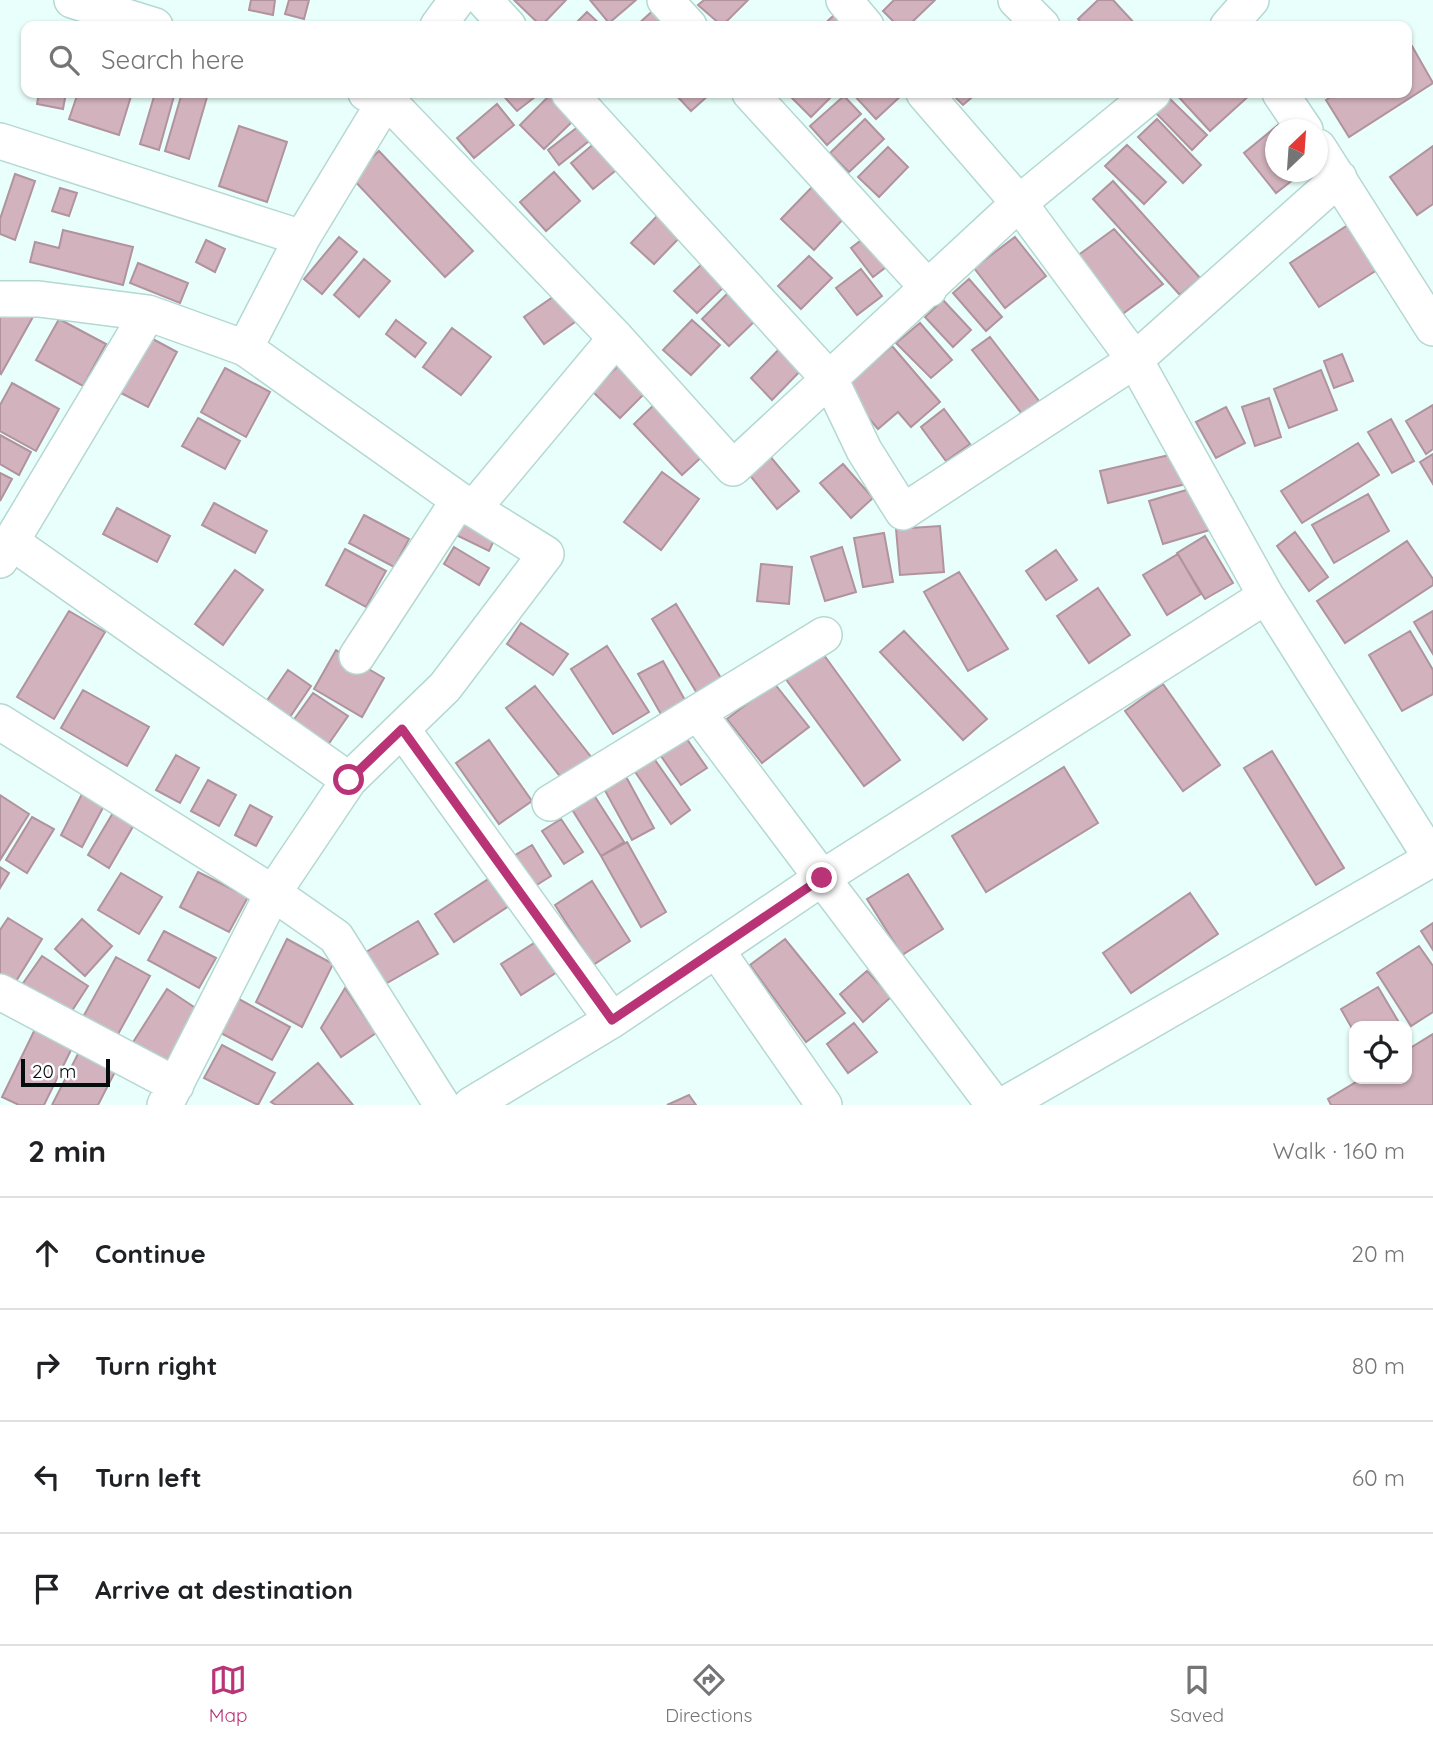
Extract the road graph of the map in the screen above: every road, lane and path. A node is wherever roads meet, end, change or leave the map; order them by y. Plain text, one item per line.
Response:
1 (72, 0) edge
2 (457, 0) edge
3 (484, 0) edge
4 (665, 0) edge
5 (844, 0) edge
6 (1016, 0) edge
7 (139, 21) edge
8 (442, 21) edge
9 (503, 21) edge
10 (684, 21) edge
11 (862, 21) edge
12 (1037, 21) edge
13 (379, 98) edge
14 (384, 98) edge
15 (574, 98) edge
16 (755, 98) edge
17 (928, 98) edge
18 (1283, 98) edge
19 (1129, 100) edge
20 (1298, 119) edge
21 (0, 141) edge
22 (1328, 162) edge
23 (1339, 178) junction
24 (1019, 204) junction
25 (302, 238) junction
26 (929, 289) junction
27 (0, 299) edge
28 (149, 313) junction
29 (1433, 328) edge
30 (616, 338) junction
31 (245, 348) junction
32 (1135, 360) junction
33 (831, 381) junction
34 (466, 504) junction
35 (6, 552) edge
36 (1266, 596) junction
37 (824, 635) dead end
38 (357, 656) dead end
39 (698, 713) junction
40 (0, 722) edge
41 (402, 729) junction
42 (349, 780) junction
43 (550, 803) dead end
44 (1433, 859) edge
45 (822, 878) junction
46 (273, 892) junction
47 (717, 951) junction
48 (0, 992) edge
49 (612, 1020) junction
50 (171, 1095) edge
51 (442, 1105) edge
52 (471, 1105) edge
53 (824, 1105) edge
54 (994, 1105) edge
55 (1004, 1105) edge

1 - 7 street
2 - 8 street
3 - 9 street
4 - 10 street
5 - 11 street
6 - 12 street
13 - 25 street
14 - 30 street
15 - 33 street
16 - 26 street
17 - 24 street
18 - 20 street
19 - 24 street
21 - 25 street
22 - 23 street
23 - 29 street
23 - 32 street
24 - 26 street
24 - 32 street
25 - 31 street
26 - 33 street
27 - 28 street
28 - 31 street
28 - 35 street
30 - 33 street
30 - 34 street
31 - 34 street
32 - 33 street
32 - 36 street
34 - 38 street
34 - 41 street
35 - 42 street
36 - 44 street
36 - 45 street
37 - 39 street
39 - 43 street
39 - 45 street
40 - 46 street
41 - 42 street
41 - 49 street
42 - 46 street
44 - 55 street
45 - 47 street
45 - 54 street
46 - 50 street
46 - 51 street
47 - 49 street
47 - 53 street
48 - 50 street
49 - 52 street

